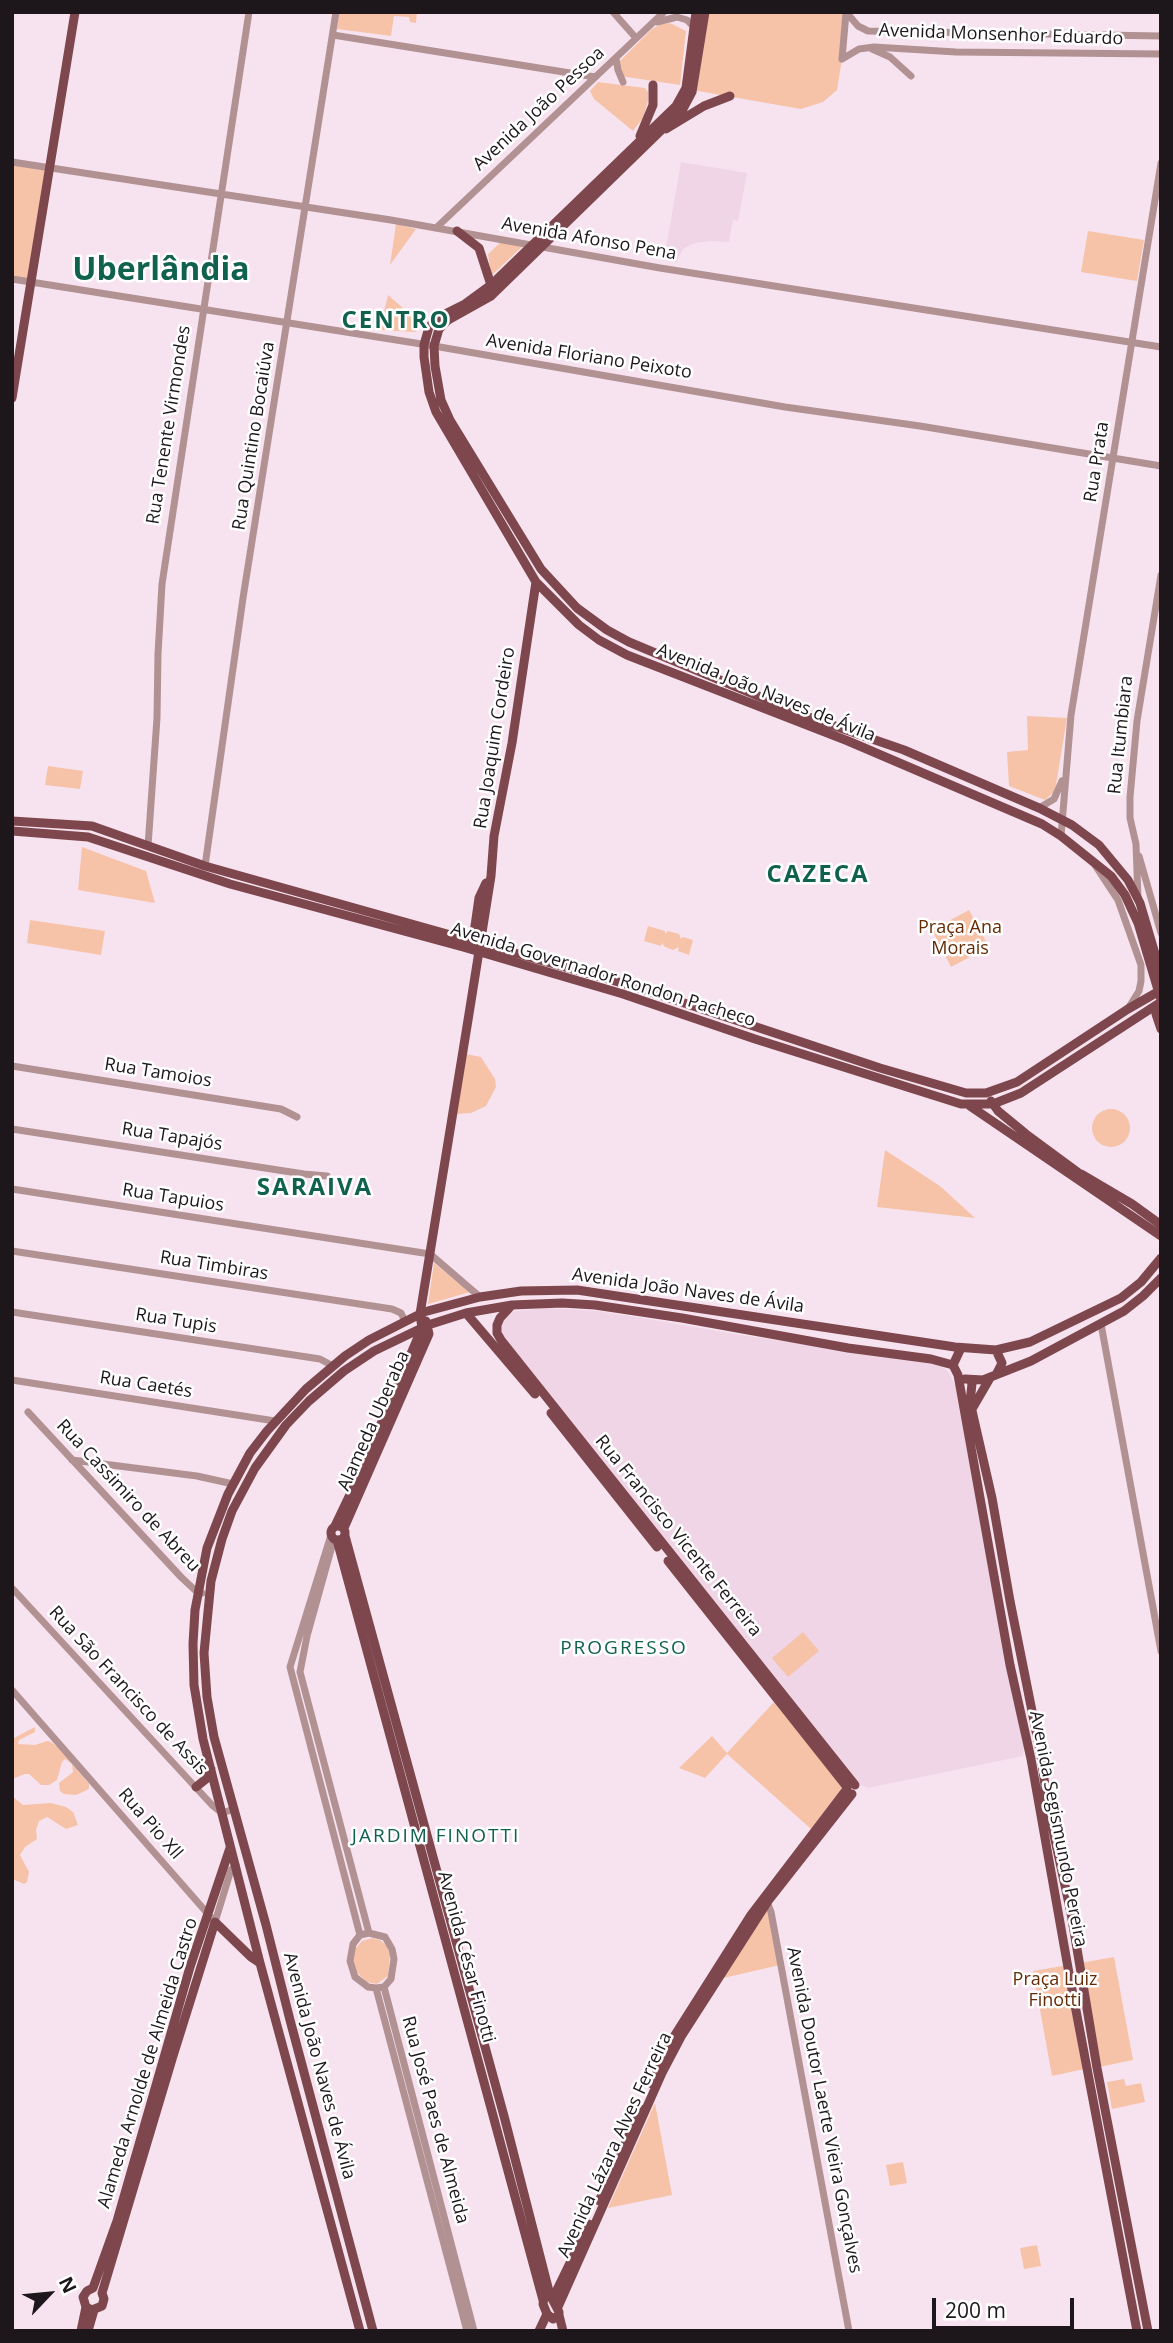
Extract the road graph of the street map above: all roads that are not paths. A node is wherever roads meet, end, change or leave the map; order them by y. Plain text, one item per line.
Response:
1 (75, 12) edge
2 (249, 12) edge
3 (336, 12) edge
4 (613, 12) edge
5 (664, 12) edge
6 (846, 13) edge
7 (699, 20) edge
8 (653, 23) junction
9 (333, 35) junction
10 (1161, 36) edge
11 (636, 38) junction
12 (868, 47) junction
13 (1161, 54) edge
14 (616, 59) junction
15 (911, 76) dead end
16 (595, 77) junction
17 (623, 82) dead end
18 (653, 85) dead end
19 (730, 96) dead end
20 (685, 100) junction
21 (661, 131) junction
22 (633, 149) junction
23 (12, 162) edge
24 (1161, 163) edge
25 (50, 167) junction
26 (221, 195) junction
27 (305, 208) junction
28 (436, 228) junction
29 (457, 231) junction
30 (512, 270) junction
31 (12, 279) edge
32 (32, 282) junction
33 (491, 285) junction
34 (203, 310) junction
35 (288, 324) junction
36 (1132, 342) junction
37 (429, 346) junction
38 (1161, 347) edge
39 (12, 398) edge
40 (1114, 458) junction
41 (1161, 466) edge
42 (1161, 575) edge
43 (536, 582) junction
44 (1066, 766) junction
45 (992, 788) junction
46 (987, 800) junction
47 (1039, 808) junction
48 (1062, 820) junction
49 (12, 821) edge
50 (12, 831) edge
51 (1061, 836) junction
52 (1136, 844) junction
53 (148, 846) junction
54 (1088, 856) junction
55 (205, 866) junction
56 (491, 876) junction
57 (1137, 903) junction
58 (1161, 933) edge
59 (473, 940) junction
60 (1137, 950) junction
61 (1161, 953) edge
62 (1161, 974) edge
63 (1161, 990) edge
64 (1159, 1001) edge
65 (1128, 1009) junction
66 (1134, 1018) junction
67 (1159, 1025) edge
68 (12, 1066) edge
69 (986, 1093) junction
70 (993, 1104) junction
71 (969, 1105) junction
72 (298, 1117) dead end
73 (12, 1129) edge
74 (327, 1175) dead end
75 (1078, 1176) junction
76 (12, 1189) edge
77 (1161, 1225) edge
78 (1161, 1234) edge
79 (1161, 1244) edge
80 (12, 1251) edge
81 (430, 1254) junction
82 (1161, 1258) edge
83 (1161, 1278) edge
84 (1161, 1284) edge
85 (1150, 1290) junction
86 (480, 1297) junction
87 (512, 1305) junction
88 (696, 1308) junction
89 (1100, 1309) junction
90 (12, 1312) edge
91 (422, 1313) junction
92 (466, 1313) junction
93 (691, 1320) junction
94 (405, 1321) junction
95 (1101, 1324) junction
96 (425, 1326) junction
97 (961, 1348) junction
98 (996, 1350) junction
99 (953, 1365) junction
100 (332, 1366) junction
101 (958, 1375) junction
102 (992, 1378) junction
103 (12, 1380) edge
104 (970, 1380) junction
105 (533, 1387) junction
106 (972, 1409) junction
107 (28, 1412) dead end
108 (275, 1421) junction
109 (72, 1460) junction
110 (233, 1484) junction
111 (338, 1534) junction
112 (12, 1588) edge
113 (197, 1592) junction
114 (209, 1593) junction
115 (1161, 1651) edge
116 (12, 1690) edge
117 (211, 1769) junction
118 (1039, 1774) junction
119 (196, 1787) junction
120 (850, 1789) junction
121 (234, 1809) junction
122 (222, 1813) junction
123 (231, 1846) junction
124 (236, 1865) junction
125 (766, 1899) junction
126 (212, 1919) junction
127 (364, 1934) junction
128 (274, 1957) junction
129 (260, 1963) junction
130 (380, 1987) junction
131 (98, 2290) junction
132 (90, 2308) junction
133 (552, 2308) junction
134 (81, 2331) edge
135 (89, 2331) edge
136 (360, 2331) edge
137 (373, 2331) edge
138 (467, 2331) edge
139 (474, 2331) edge
140 (539, 2331) edge
141 (547, 2331) edge
142 (557, 2331) edge
143 (563, 2331) edge
144 (849, 2331) edge
145 (1138, 2331) edge
146 (1148, 2331) edge

1 - 25 main road
2 - 26 street, Rua Tenente Virmondes
3 - 9 street, Rua Quintino Bocaiúva
4 - 11 street
5 - 8 street, Avenida João Pessoa
6 - 10 street, Avenida Monsenhor Eduardo
6 - 12 street, Avenida Monsenhor Eduardo
7 - 8 street
7 - 20 main road
8 - 11 street, Avenida João Pessoa
9 - 16 street
9 - 27 street, Rua Quintino Bocaiúva
11 - 14 street, Avenida João Pessoa
12 - 13 street, Avenida Monsenhor Eduardo
12 - 15 street
14 - 16 street, Avenida João Pessoa
14 - 17 street
16 - 28 street, Avenida João Pessoa
18 - 22 main road
19 - 21 main road
20 - 21 main road
20 - 22 main road
21 - 22 main road
22 - 30 main road
23 - 25 street, Avenida Afonso Pena
24 - 36 street, Rua Prata
25 - 26 street, Avenida Afonso Pena
25 - 32 main road
26 - 27 street, Avenida Afonso Pena
26 - 34 street, Rua Tenente Virmondes
27 - 28 street, Avenida Afonso Pena
27 - 35 street, Rua Quintino Bocaiúva
28 - 29 street, Avenida Afonso Pena
29 - 33 main road
29 - 36 street, Avenida Afonso Pena
30 - 33 main road
30 - 37 main road
31 - 32 street, Avenida Floriano Peixoto
32 - 34 street, Avenida Floriano Peixoto
32 - 39 main road
33 - 37 main road
34 - 35 street, Avenida Floriano Peixoto
34 - 53 street, Rua Tenente Virmondes
35 - 37 street, Avenida Floriano Peixoto
35 - 55 street, Rua Quintino Bocaiúva
36 - 38 street, Avenida Afonso Pena
36 - 40 street, Rua Prata
37 - 40 street, Avenida Floriano Peixoto
37 - 43 main road, Avenida João Naves de Ávila
37 - 45 main road, Avenida João Naves de Ávila
40 - 41 street, Avenida Floriano Peixoto
40 - 44 street, Rua Prata
42 - 52 street, Rua Itumbiara
43 - 46 main road, Avenida João Naves de Ávila
43 - 56 main road, Rua Joaquim Cordeiro
44 - 47 street, Rua Prata
44 - 48 street, Rua Prata
45 - 46 main road
45 - 47 main road, Avenida João Naves de Ávila
46 - 51 main road, Avenida João Naves de Ávila
47 - 48 main road, Avenida João Naves de Ávila
48 - 51 street, Rua Prata
48 - 57 main road, Avenida João Naves de Ávila
49 - 53 main road, Avenida Governador Rondon Pacheco
50 - 71 main road, Avenida Governador Rondon Pacheco
51 - 54 main road, Avenida João Naves de Ávila
52 - 57 street, Rua Itumbiara
52 - 58 street
53 - 55 main road, Avenida Governador Rondon Pacheco
54 - 57 main road, Avenida João Naves de Ávila
54 - 60 street
55 - 59 main road, Avenida Governador Rondon Pacheco
56 - 59 main road
56 - 81 main road, Rua Joaquim Cordeiro
57 - 62 main road, Avenida João Naves de Ávila
57 - 64 main road, Avenida João Naves de Ávila
59 - 69 main road, Avenida Governador Rondon Pacheco
60 - 61 street
60 - 65 street
63 - 65 main road, Avenida Governador Rondon Pacheco
64 - 66 main road, Avenida Governador Rondon Pacheco
64 - 67 main road
65 - 69 main road, Avenida Governador Rondon Pacheco
66 - 67 main road
66 - 70 main road, Avenida Governador Rondon Pacheco
68 - 72 street, Rua Tamoios
69 - 70 main road
70 - 71 main road, Avenida Governador Rondon Pacheco
70 - 75 main road
71 - 75 main road
73 - 74 street, Rua Tapajós
75 - 77 main road
75 - 78 main road
75 - 79 main road
76 - 81 street, Rua Tapuios
80 - 94 street, Rua Timbiras
81 - 86 street
81 - 91 main road, Rua Joaquim Cordeiro
82 - 89 main road
83 - 85 main road
84 - 85 main road
85 - 95 main road
86 - 88 main road, Avenida João Naves de Ávila
86 - 91 main road, Avenida João Naves de Ávila
87 - 92 main road, Avenida João Naves de Ávila
87 - 93 main road, Avenida João Naves de Ávila
87 - 105 main road, Rua Francisco Vicente Ferreira
88 - 93 main road
88 - 97 main road, Avenida João Naves de Ávila
89 - 95 main road
89 - 98 main road
90 - 100 street, Rua Tupis
91 - 94 main road, Avenida João Naves de Ávila
91 - 96 main road
92 - 96 main road, Avenida João Naves de Ávila
92 - 105 main road, Rua Francisco Vicente Ferreira
93 - 99 main road, Avenida João Naves de Ávila
94 - 100 main road, Avenida João Naves de Ávila
95 - 102 main road
95 - 115 street
96 - 111 main road, Alameda Uberaba
96 - 114 main road, Avenida João Naves de Ávila
97 - 98 main road
97 - 99 main road
98 - 102 main road
99 - 101 main road
100 - 108 main road, Avenida João Naves de Ávila
101 - 104 main road
101 - 118 main road, Avenida Segismundo Pereira
102 - 104 main road
102 - 106 main road
103 - 108 street, Rua Caetés
104 - 106 main road, Avenida Segismundo Pereira
105 - 120 main road, Rua Francisco Vicente Ferreira
105 - 120 main road, Rua Francisco Vicente Ferreira
106 - 118 main road, Avenida Segismundo Pereira
107 - 109 street, Rua Cassimiro de Abreu
108 - 110 main road, Avenida João Naves de Ávila
109 - 110 street
109 - 113 street, Rua Cassimiro de Abreu
110 - 113 main road, Avenida João Naves de Ávila
111 - 127 street, Alameda Uberaba
111 - 127 street, Alameda Uberaba
111 - 133 main road, Avenida César Finotti
112 - 119 street, Rua São Francisco de Assis
113 - 114 street, Rua Cassimiro de Abreu
113 - 117 main road, Avenida João Naves de Ávila
114 - 121 main road, Avenida João Naves de Ávila
116 - 126 street, Rua Pio Xll
117 - 119 main road
117 - 122 main road, Avenida João Naves de Ávila
118 - 145 main road, Avenida Segismundo Pereira
118 - 146 main road, Avenida Segismundo Pereira
119 - 122 street, Rua São Francisco de Assis
120 - 125 main road, Avenida Lázara Alves Ferreira
121 - 122 street
121 - 128 main road, Avenida João Naves de Ávila
122 - 123 main road, Avenida João Naves de Ávila
123 - 124 main road, Avenida João Naves de Ávila
123 - 126 main road, Alameda Arnolde de Almeida Castro
124 - 126 street, Alameda Arnolde de Almeida Castro
124 - 129 main road, Avenida João Naves de Ávila
125 - 133 main road, Avenida Lázara Alves Ferreira
125 - 144 street, Avenida Doutor Laerte Vieira Gonçalves
126 - 129 main road, Rua Pio Xll
126 - 131 main road, Alameda Arnolde de Almeida Castro
127 - 130 street
127 - 130 street
128 - 129 main road
128 - 137 main road, Avenida João Naves de Ávila
129 - 136 main road, Avenida João Naves de Ávila
130 - 138 street, Rua José Paes de Almeida
130 - 139 street, Rua José Paes de Almeida
131 - 132 main road
131 - 132 main road
132 - 134 main road
132 - 135 main road
133 - 140 main road, Avenida Lázara Alves Ferreira
133 - 141 main road, Avenida Lázara Alves Ferreira
133 - 142 main road
133 - 143 main road

